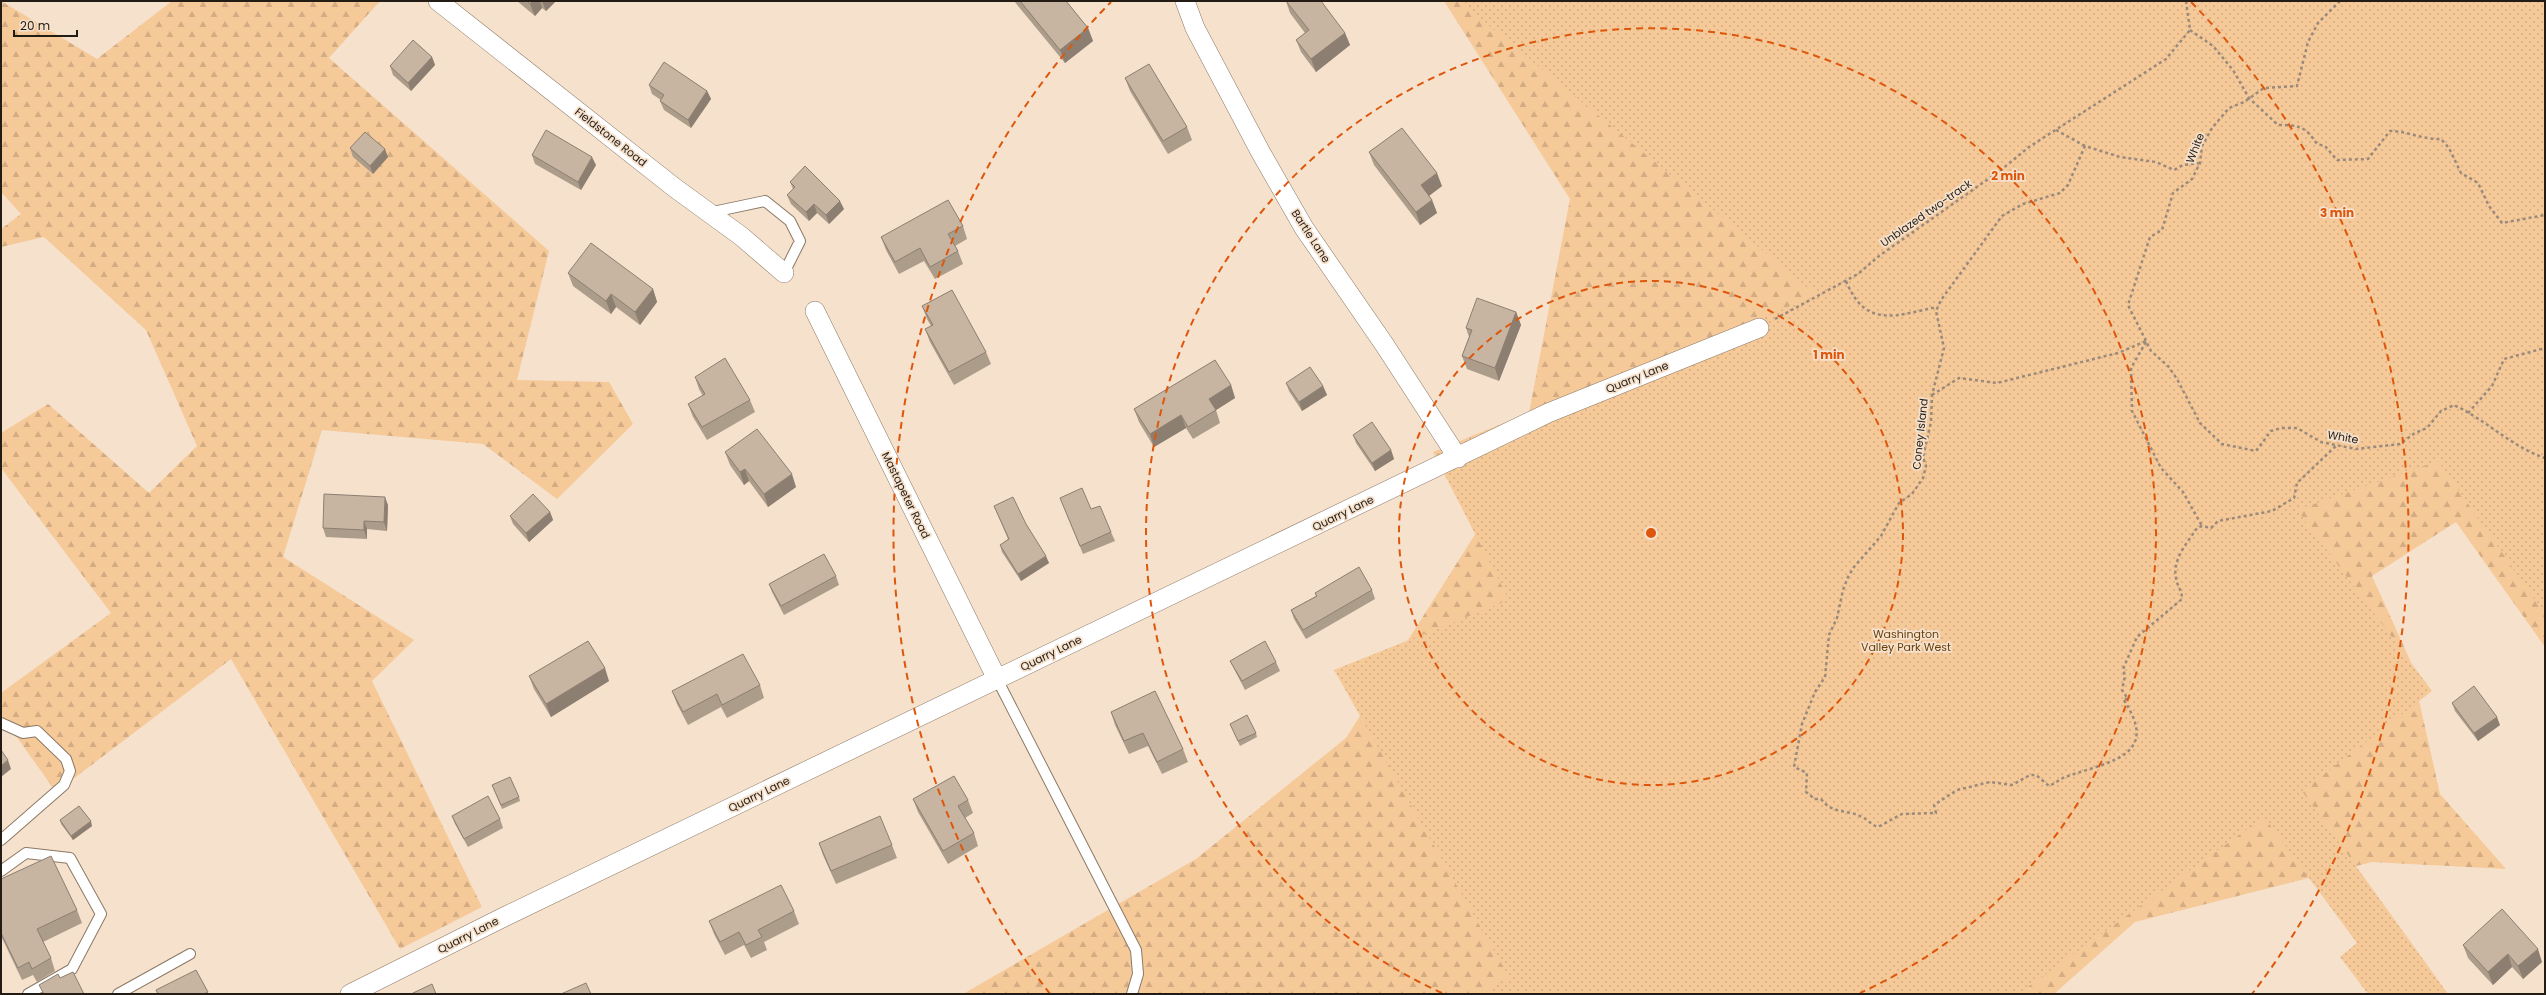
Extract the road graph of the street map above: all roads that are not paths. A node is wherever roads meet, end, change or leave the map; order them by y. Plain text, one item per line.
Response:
1 (438, 1) edge
2 (1185, 1) edge
3 (708, 213) junction
4 (784, 273) joint
5 (815, 311) dead end
6 (1760, 328) road end
7 (1458, 458) junction
8 (997, 679) junction
9 (1, 723) edge
10 (1, 840) edge
11 (1, 871) edge
12 (190, 954) dead end
13 (28, 994) edge
14 (118, 994) edge
15 (350, 994) edge
16 (1132, 994) edge

1 - 3 street, Fieldstone Road
2 - 7 street, Bartle Lane
3 - 4 street, Fieldstone Road
3 - 4 lane
5 - 8 street, Mastapeter Road
6 - 7 street, Quarry Lane
7 - 8 street, Quarry Lane
8 - 15 street, Quarry Lane
8 - 16 lane
9 - 10 lane
11 - 13 lane
12 - 14 lane

